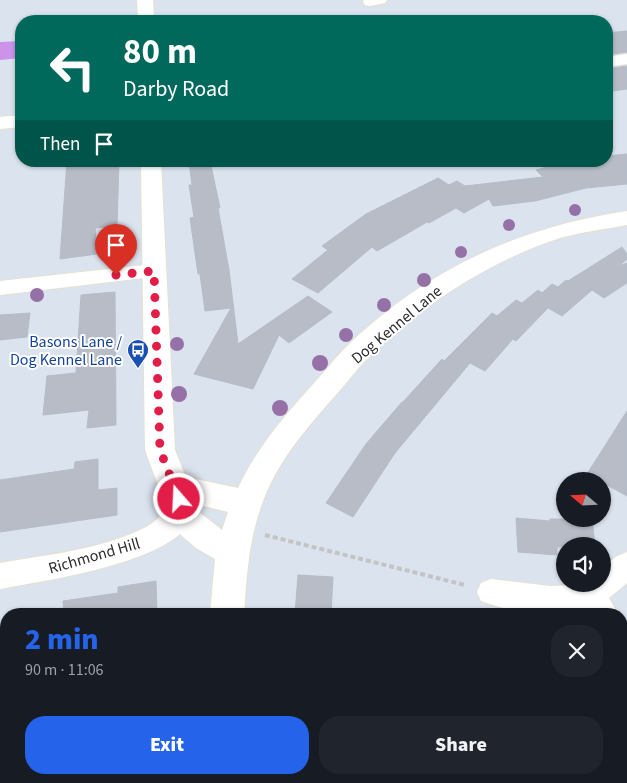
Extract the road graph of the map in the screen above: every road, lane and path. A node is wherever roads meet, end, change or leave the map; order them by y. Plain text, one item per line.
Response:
1 (145, 0) edge
2 (146, 15) edge
3 (627, 59) edge
4 (613, 61) edge
5 (15, 122) edge
6 (0, 123) edge
7 (151, 167) edge
8 (627, 218) edge
9 (154, 271) junction
10 (0, 288) edge
11 (185, 496) junction
12 (239, 528) junction
13 (627, 564) edge
14 (0, 576) edge
15 (491, 592) joint
16 (597, 605) edge
17 (229, 608) edge

1 - 2 street
3 - 4 street
5 - 6 street
7 - 9 street
8 - 12 street, Dog Kennel Lane
9 - 10 street
9 - 11 street
11 - 12 street
11 - 12 street
11 - 14 street, Richmond Hill
12 - 15 path
12 - 17 street, Dog Kennel Lane
13 - 16 street
15 - 16 street

